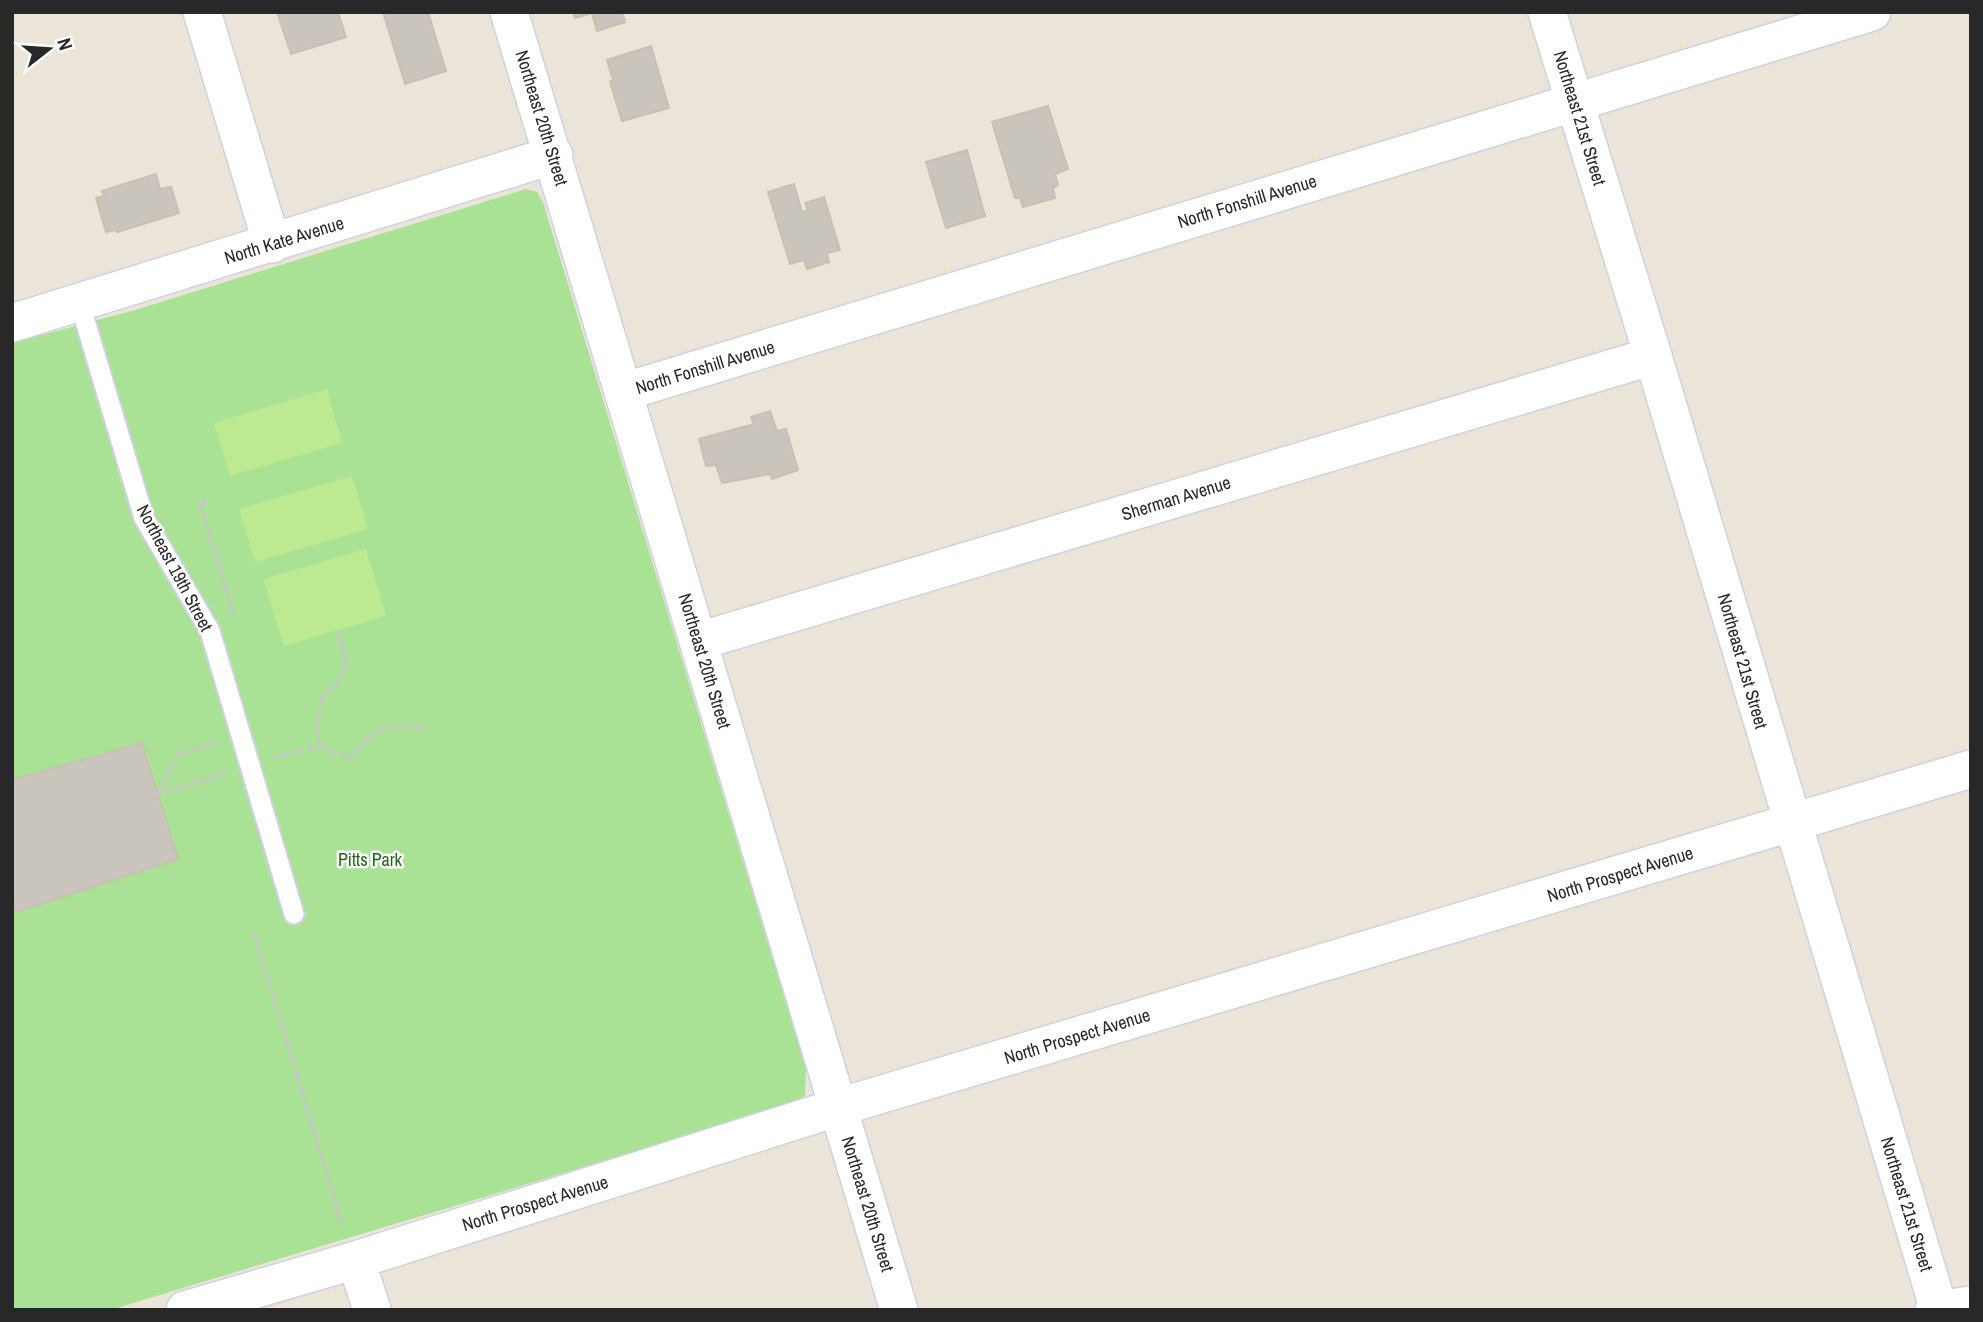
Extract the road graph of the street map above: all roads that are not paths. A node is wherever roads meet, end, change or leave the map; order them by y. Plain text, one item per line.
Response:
1 (202, 12) edge
2 (509, 12) edge
3 (1547, 12) edge
4 (1872, 12) edge
5 (1575, 101) junction
6 (554, 155) junction
7 (272, 244) junction
8 (80, 304) junction
9 (12, 323) edge
10 (1653, 356) junction
11 (623, 392) junction
12 (699, 640) junction
13 (1971, 769) edge
14 (1791, 823) junction
15 (294, 914) dead end
16 (839, 1107) junction
17 (356, 1259) junction
18 (1971, 1305) edge
19 (185, 1310) edge
20 (372, 1310) edge
21 (899, 1310) edge
22 (1937, 1310) edge

1 - 7 street
2 - 6 street, Northeast 20th Street
3 - 5 street, Northeast 21st Street
4 - 5 street, North Fonshill Avenue
5 - 10 street, Northeast 21st Street
5 - 11 street, North Fonshill Avenue
6 - 7 street, North Kate Avenue
6 - 11 street, Northeast 20th Street
7 - 8 street, North Kate Avenue
8 - 9 street, North Kate Avenue
8 - 15 lane, Northeast 19th Street
10 - 12 street, Sherman Avenue
10 - 14 street, Northeast 21st Street
11 - 12 street, Northeast 20th Street
12 - 16 street, Northeast 20th Street
13 - 14 street, North Prospect Avenue
14 - 16 street, North Prospect Avenue
14 - 22 street, Northeast 21st Street
16 - 17 street, North Prospect Avenue
16 - 21 street, Northeast 20th Street
17 - 19 street, North Prospect Avenue
17 - 20 street
18 - 22 street

